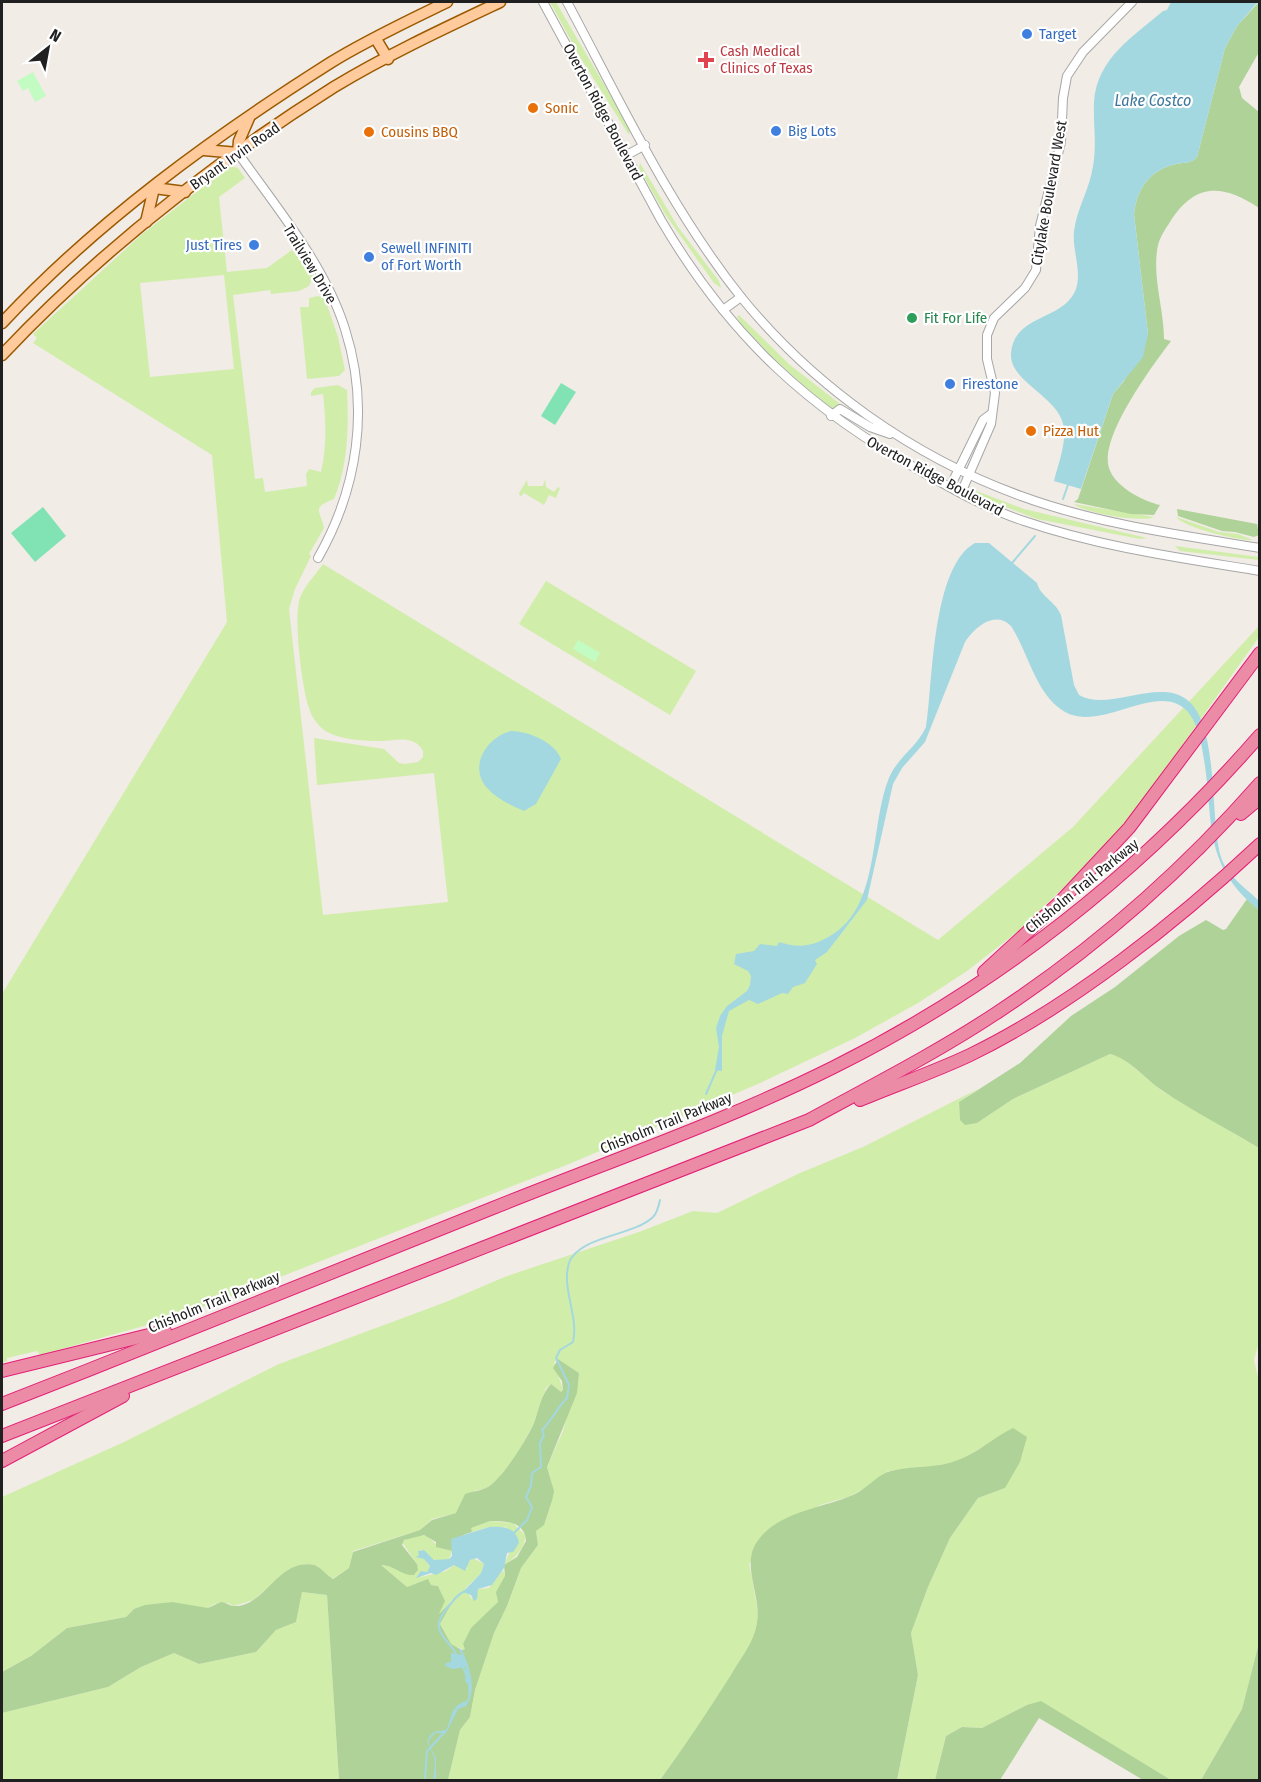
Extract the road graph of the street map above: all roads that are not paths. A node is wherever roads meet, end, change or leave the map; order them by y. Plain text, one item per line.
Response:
1 (447, 2) edge
2 (500, 2) edge
3 (543, 2) edge
4 (567, 2) edge
5 (1132, 2) edge
6 (376, 39) junction
7 (388, 59) junction
8 (249, 118) junction
9 (645, 145) junction
10 (203, 150) junction
11 (238, 153) junction
12 (627, 155) junction
13 (154, 188) junction
14 (185, 192) junction
15 (146, 223) junction
16 (741, 297) junction
17 (723, 310) junction
18 (2, 324) edge
19 (2, 355) edge
20 (991, 414) junction
21 (831, 416) junction
22 (899, 437) junction
23 (958, 469) junction
24 (970, 474) junction
25 (950, 487) junction
26 (961, 493) junction
27 (1260, 548) edge
28 (318, 558) dead end
29 (1248, 569) junction
30 (1260, 571) edge
31 (1260, 576) edge
32 (1258, 654) edge
33 (1260, 724) edge
34 (1260, 735) edge
35 (1224, 776) junction
36 (1260, 783) edge
37 (1260, 798) edge
38 (1260, 844) edge
39 (1175, 873) junction
40 (954, 999) junction
41 (809, 1120) junction
42 (199, 1324) junction
43 (2, 1371) edge
44 (169, 1372) junction
45 (2, 1404) edge
46 (2, 1436) edge
47 (2, 1461) edge

1 - 6 main road, Bryant Irvin Road
2 - 7 main road, Bryant Irvin Road
3 - 12 street, Overton Ridge Boulevard
4 - 9 street, Overton Ridge Boulevard
5 - 20 street, Citylake Boulevard West
6 - 7 main road
6 - 8 main road, Bryant Irvin Road
7 - 11 main road, Bryant Irvin Road
8 - 10 main road, Bryant Irvin Road
8 - 11 main road
9 - 12 street
9 - 16 street, Overton Ridge Boulevard
10 - 11 main road
10 - 13 main road, Bryant Irvin Road
11 - 14 main road, Bryant Irvin Road
11 - 28 street, Trailview Drive
12 - 17 street, Overton Ridge Boulevard
13 - 14 main road
13 - 15 main road
13 - 18 main road, Bryant Irvin Road
14 - 15 main road, Bryant Irvin Road
15 - 19 main road, Bryant Irvin Road
16 - 17 street
16 - 22 street, Overton Ridge Boulevard
17 - 21 street, Overton Ridge Boulevard
20 - 23 street
20 - 24 street, Citylake Boulevard West
21 - 22 street
21 - 25 street, Overton Ridge Boulevard
22 - 23 street, Overton Ridge Boulevard
23 - 24 street, Overton Ridge Boulevard
23 - 25 street
24 - 26 street, Citylake Boulevard West
24 - 27 street, Overton Ridge Boulevard
25 - 26 street, Overton Ridge Boulevard
26 - 29 street, Overton Ridge Boulevard
29 - 30 street, Overton Ridge Boulevard
29 - 31 street
32 - 40 highway
33 - 35 highway
34 - 35 highway, Chisholm Trail Parkway
35 - 40 highway, Chisholm Trail Parkway
36 - 39 highway
37 - 39 highway
38 - 41 highway
39 - 41 highway
40 - 42 highway, Chisholm Trail Parkway
41 - 44 highway
42 - 43 highway
42 - 45 highway, Chisholm Trail Parkway
44 - 46 highway
44 - 47 highway

